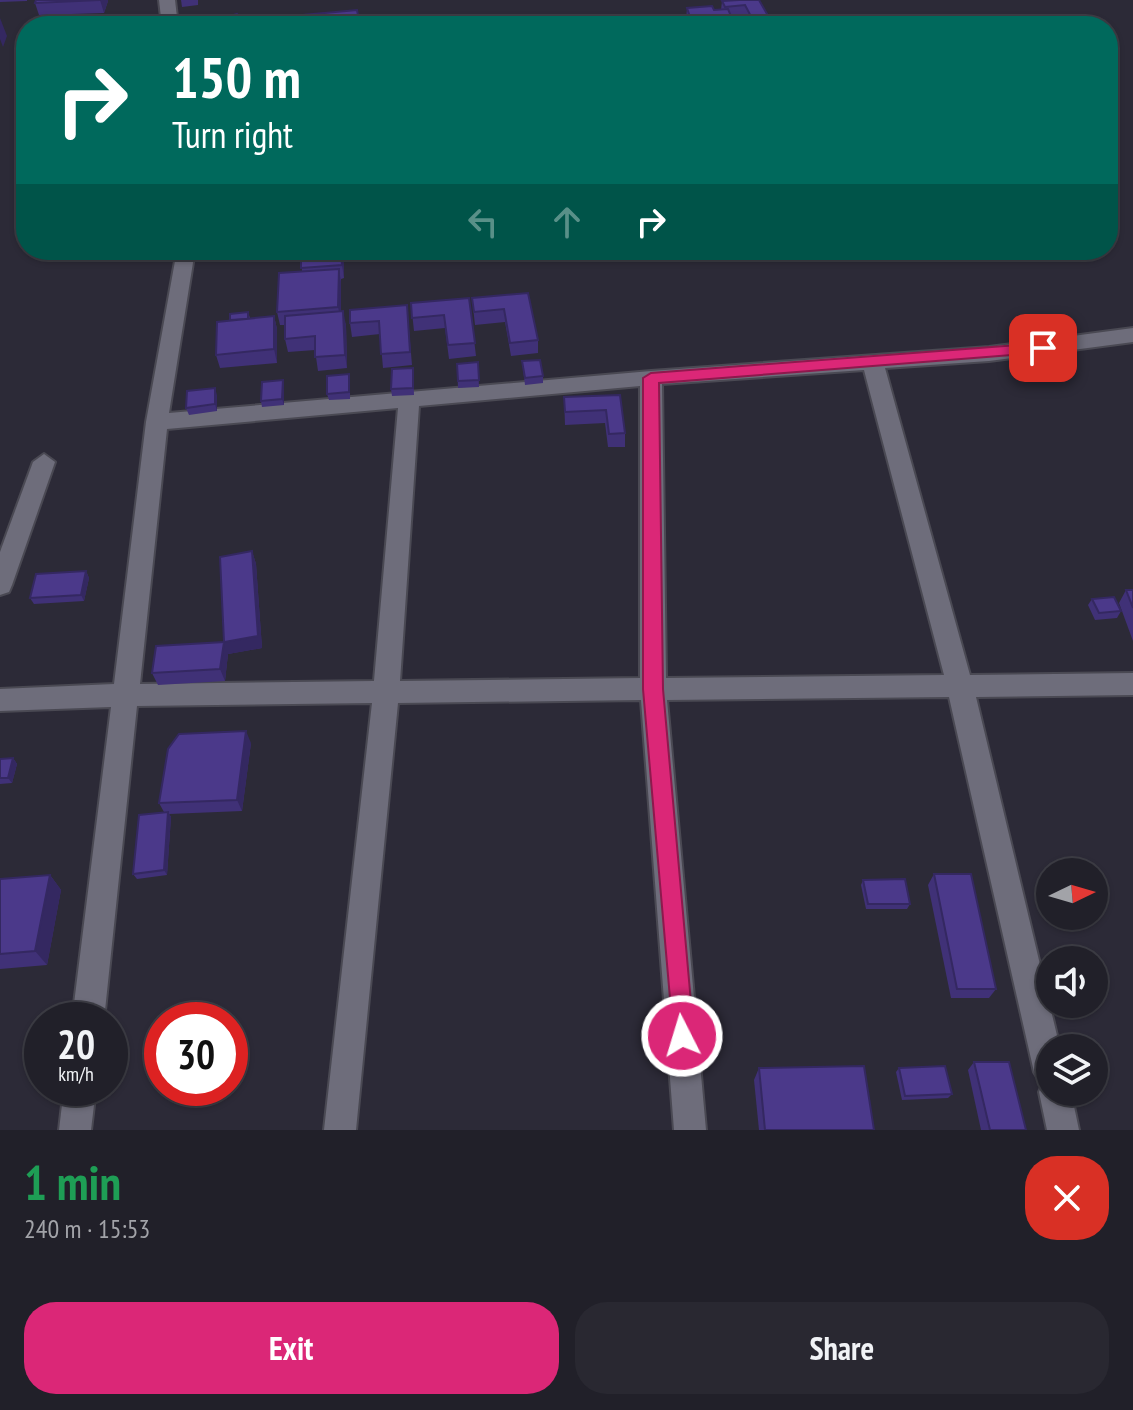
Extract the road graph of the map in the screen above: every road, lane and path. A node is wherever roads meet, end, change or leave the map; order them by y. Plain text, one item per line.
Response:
1 (184, 260) edge
2 (1133, 335) edge
3 (873, 363) junction
4 (651, 378) junction
5 (409, 400) junction
6 (157, 422) junction
7 (44, 462) dead end
8 (0, 585) edge
9 (1133, 684) edge
10 (960, 686) junction
11 (653, 689) junction
12 (386, 692) junction
13 (124, 695) junction
14 (0, 700) edge
15 (90, 1002) edge
16 (1041, 1034) edge
17 (78, 1106) edge
18 (1058, 1106) edge
19 (75, 1130) edge
20 (340, 1130) edge
21 (690, 1130) edge
22 (1063, 1130) edge

1 - 6 street
2 - 3 street
3 - 4 street
3 - 10 street
4 - 5 street
4 - 11 street
5 - 6 street
5 - 12 street
6 - 13 street
7 - 8 street
9 - 10 street
10 - 11 street
10 - 16 street
11 - 12 street
11 - 21 street
12 - 13 street
12 - 20 street
13 - 14 street
13 - 15 street
17 - 19 street
18 - 22 street

